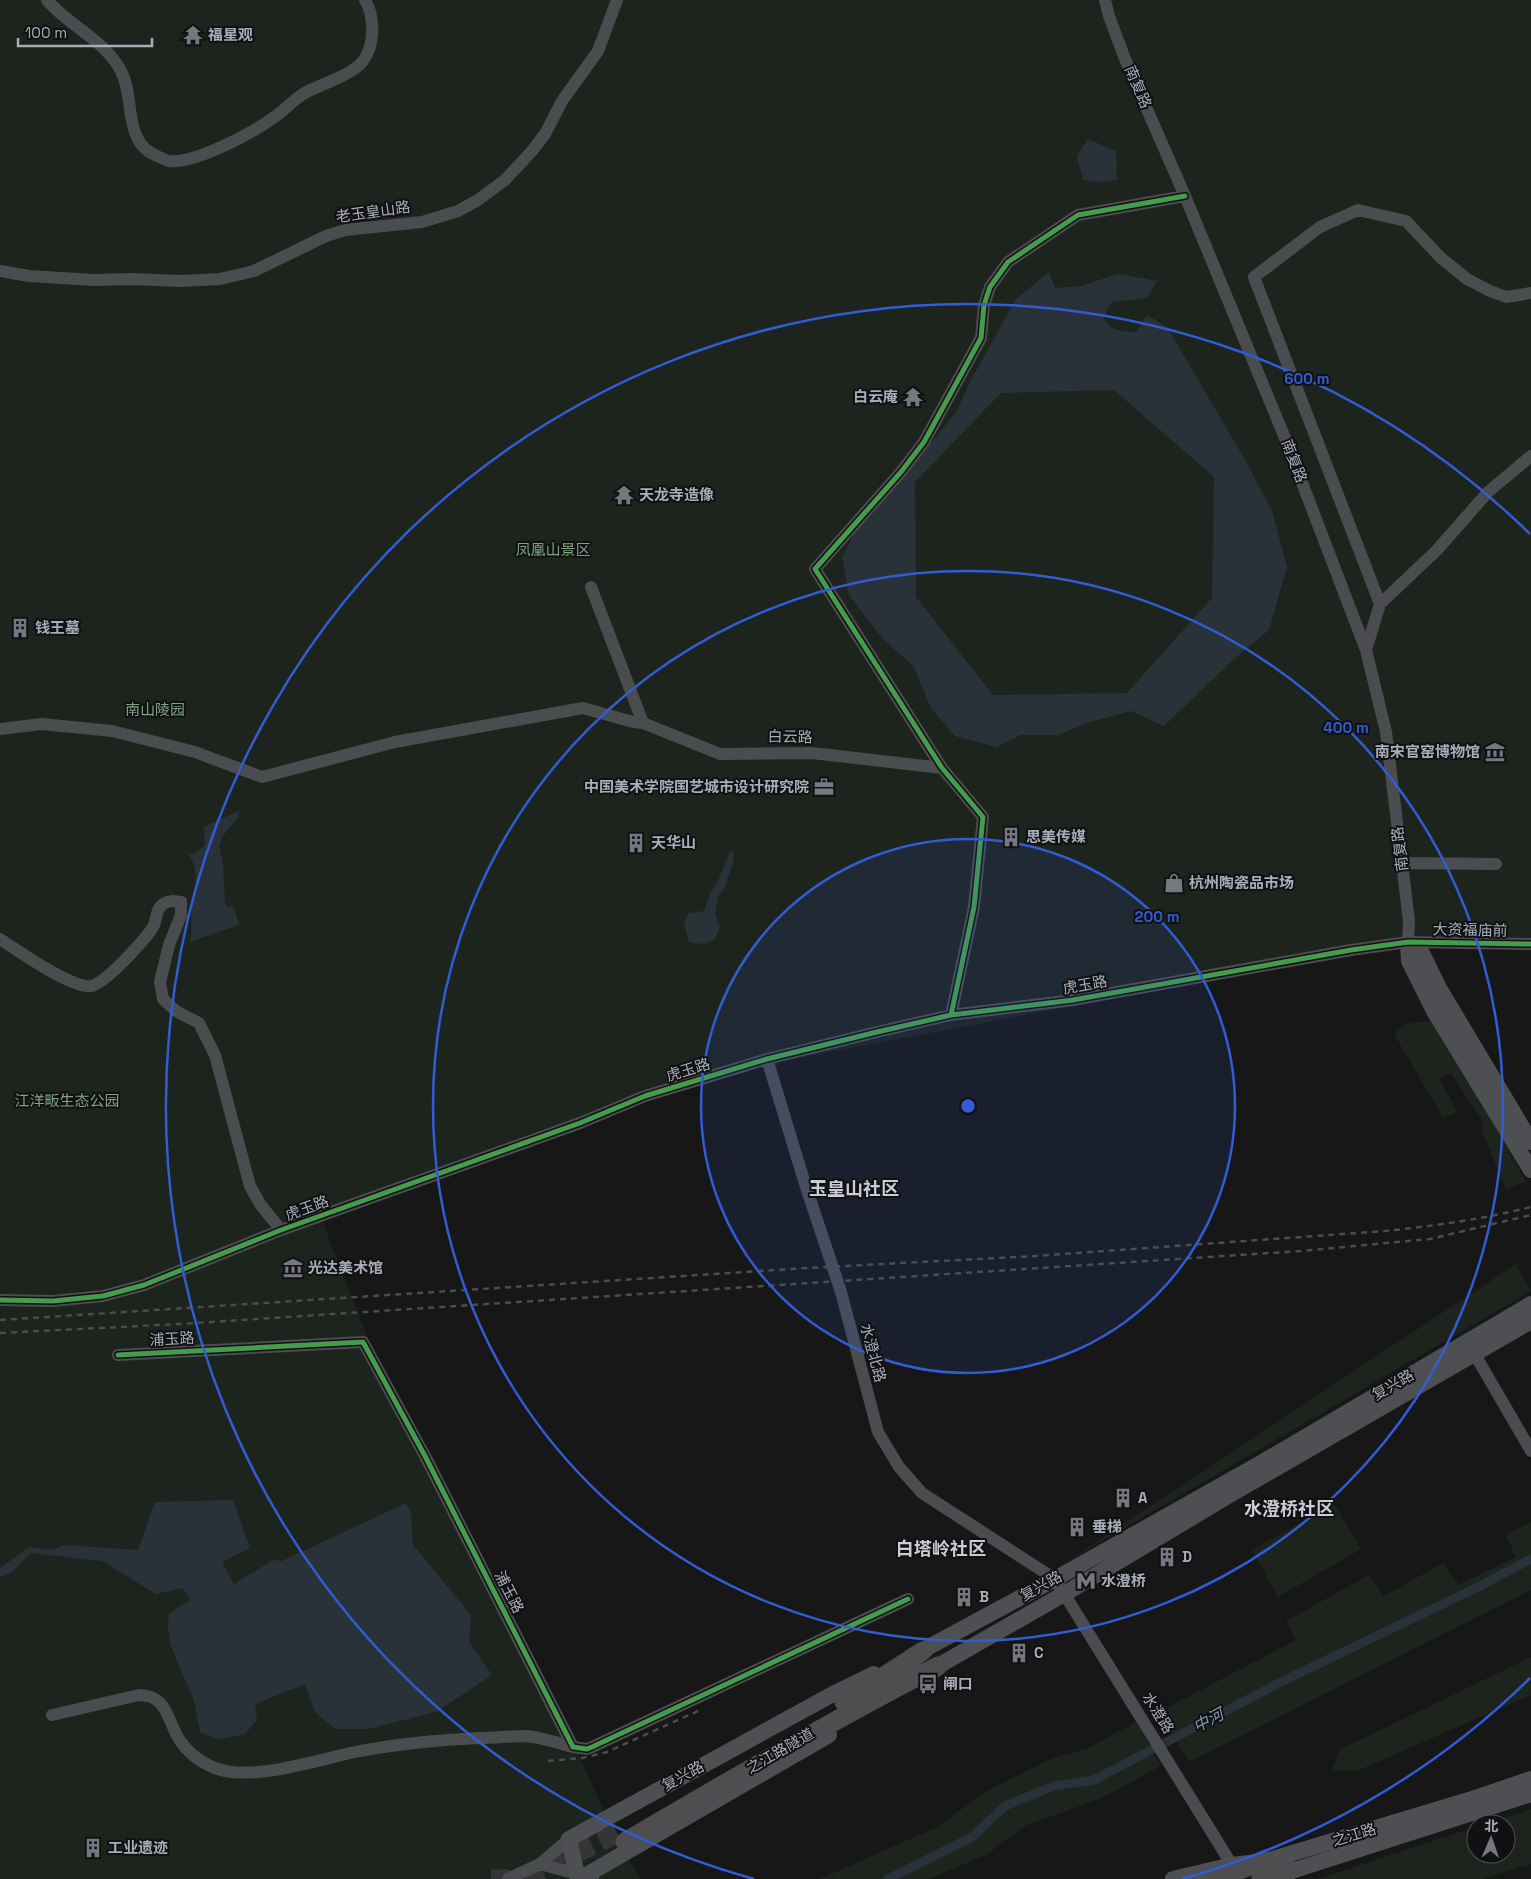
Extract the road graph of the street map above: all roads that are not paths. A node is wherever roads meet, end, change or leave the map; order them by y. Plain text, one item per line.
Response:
1 (47, 0) edge
2 (364, 0) edge
3 (617, 0) edge
4 (1105, 0) edge
5 (1185, 196) junction
6 (0, 271) edge
7 (1531, 293) edge
8 (1531, 456) edge
9 (591, 586) dead end
10 (1380, 604) junction
11 (1366, 650) junction
12 (644, 722) junction
13 (0, 729) edge
14 (942, 768) junction
15 (1402, 864) junction
16 (1496, 864) dead end
17 (0, 939) edge
18 (1408, 942) junction
19 (1531, 944) edge
20 (951, 1015) junction
21 (767, 1059) junction
22 (1531, 1142) edge
23 (1531, 1170) edge
24 (281, 1230) junction
25 (0, 1300) edge
26 (1531, 1304) edge
27 (1531, 1321) edge
28 (1471, 1348) junction
29 (118, 1354) dead end
30 (1531, 1451) edge
31 (1055, 1579) junction
32 (1064, 1594) junction
33 (908, 1600) dead end
34 (923, 1650) junction
35 (938, 1666) junction
36 (52, 1715) dead end
37 (573, 1747) junction
38 (1531, 1779) edge
39 (1531, 1794) edge
40 (569, 1839) junction
41 (540, 1864) junction
42 (1232, 1865) junction
43 (1291, 1870) joint
44 (1266, 1873) edge
45 (584, 1876) edge
46 (508, 1879) edge
47 (1173, 1879) edge
48 (1212, 1879) edge

1 - 2 street
3 - 6 street, 老玉皇山路
4 - 5 street, 南复路
5 - 11 street, 南复路
5 - 14 street
7 - 10 street
8 - 10 street
9 - 12 street
10 - 11 street
11 - 15 street, 南复路
12 - 13 street, 白云路
12 - 14 street, 白云路
14 - 20 street
15 - 16 street
15 - 18 street, 南复路
17 - 24 street
18 - 19 street, 大资福庙前
18 - 20 street, 虎玉路
18 - 22 main road
18 - 23 main road, 南复路
20 - 21 street, 虎玉路
21 - 24 street, 虎玉路
21 - 31 street, 水澄北路
24 - 25 street, 虎玉路
26 - 28 main road, 复兴路
27 - 28 main road, 复兴路
28 - 30 street
28 - 31 main road, 复兴路
28 - 32 main road, 复兴路
29 - 37 street, 浦玉路
31 - 32 street, 水澄路
31 - 34 main road, 复兴路
32 - 35 main road, 复兴路
32 - 42 street, 水澄路
33 - 37 street
34 - 35 highway, 之江路隧道
34 - 40 main road, 复兴路
35 - 45 main road, 复兴路
36 - 37 street
38 - 44 main road, 之江路
39 - 43 main road, 之江路
40 - 41 street
40 - 45 main road
41 - 45 street
41 - 46 street
42 - 44 main road, 之江路
42 - 47 main road, 之江路
43 - 44 highway
44 - 48 highway

